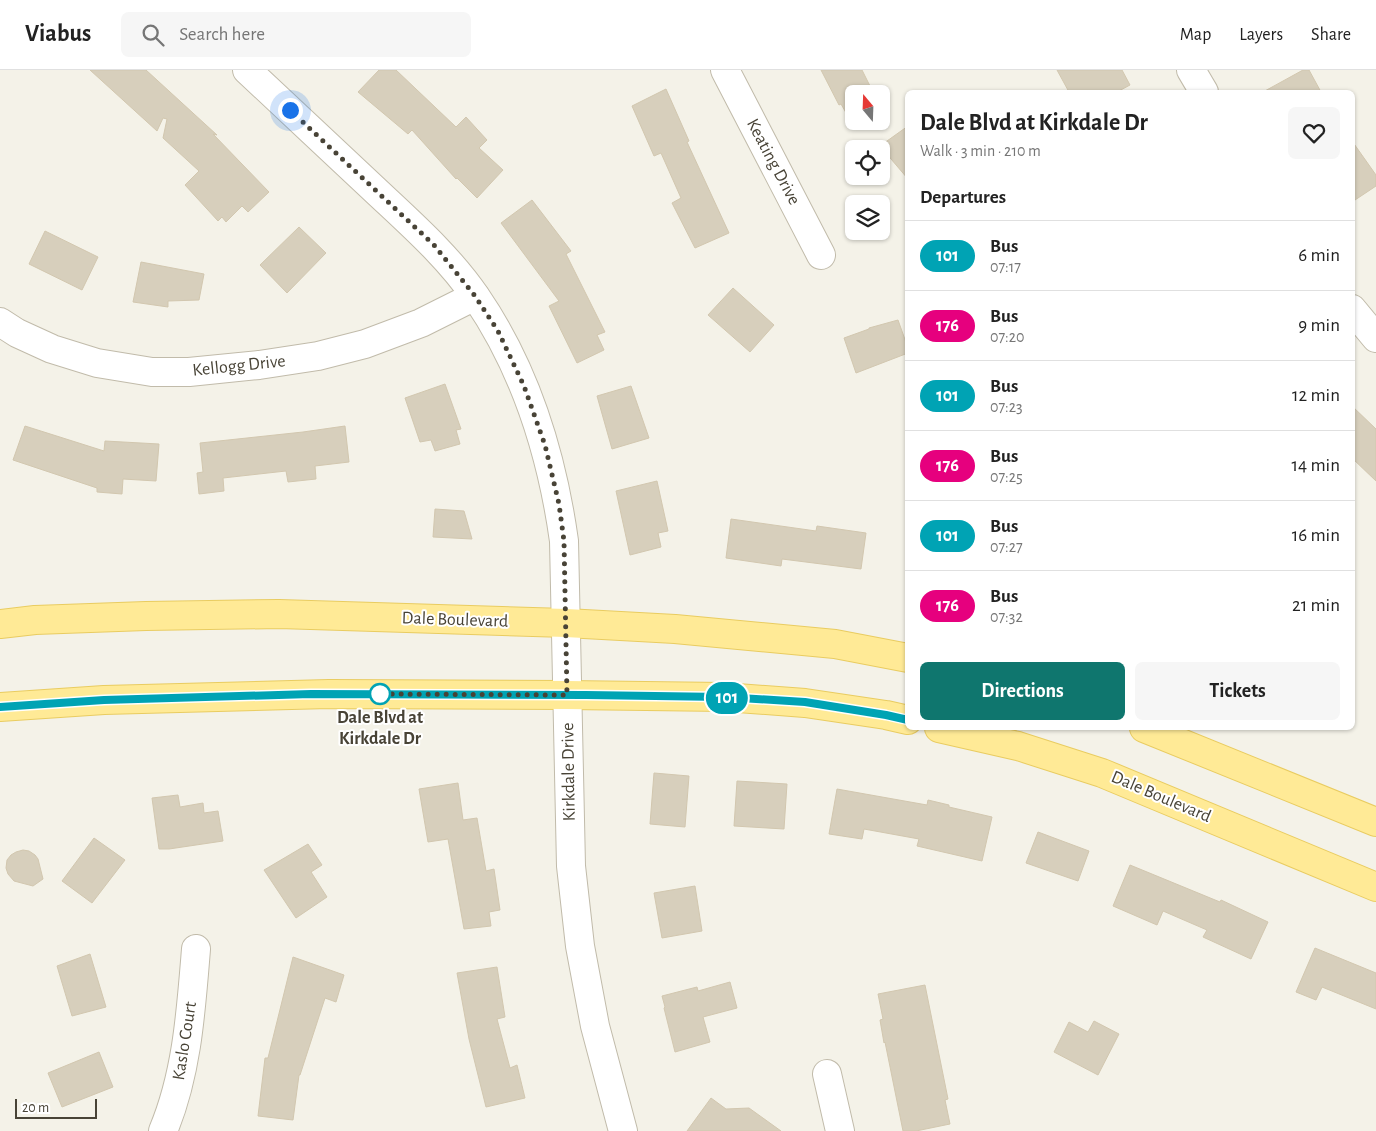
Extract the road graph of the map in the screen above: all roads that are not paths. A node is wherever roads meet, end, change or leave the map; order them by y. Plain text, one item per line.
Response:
1 (247, 70) edge
2 (725, 70) edge
3 (1192, 70) edge
4 (1203, 90) edge
5 (821, 255) dead end
6 (475, 296) junction
7 (1355, 313) edge
8 (0, 322) edge
9 (1376, 338) edge
10 (566, 623) junction
11 (0, 624) edge
12 (905, 657) edge
13 (567, 695) junction
14 (0, 707) edge
15 (905, 719) edge
16 (948, 730) edge
17 (1149, 730) edge
18 (1376, 822) edge
19 (1376, 887) edge
20 (196, 950) dead end
21 (827, 1074) dead end
22 (163, 1131) edge
23 (623, 1131) edge
24 (840, 1131) edge

1 - 6 street, Kirkdale Drive
2 - 5 street, Keating Drive
3 - 4 street
6 - 8 street, Kellogg Drive
6 - 10 street, Kirkdale Drive
7 - 9 street
10 - 11 main road, Dale Boulevard
10 - 12 main road, Dale Boulevard
10 - 13 street, Kirkdale Drive
13 - 14 main road
13 - 15 main road
13 - 23 street, Kirkdale Drive
16 - 19 main road, Dale Boulevard
17 - 18 main road
20 - 22 street, Kaslo Court
21 - 24 street

